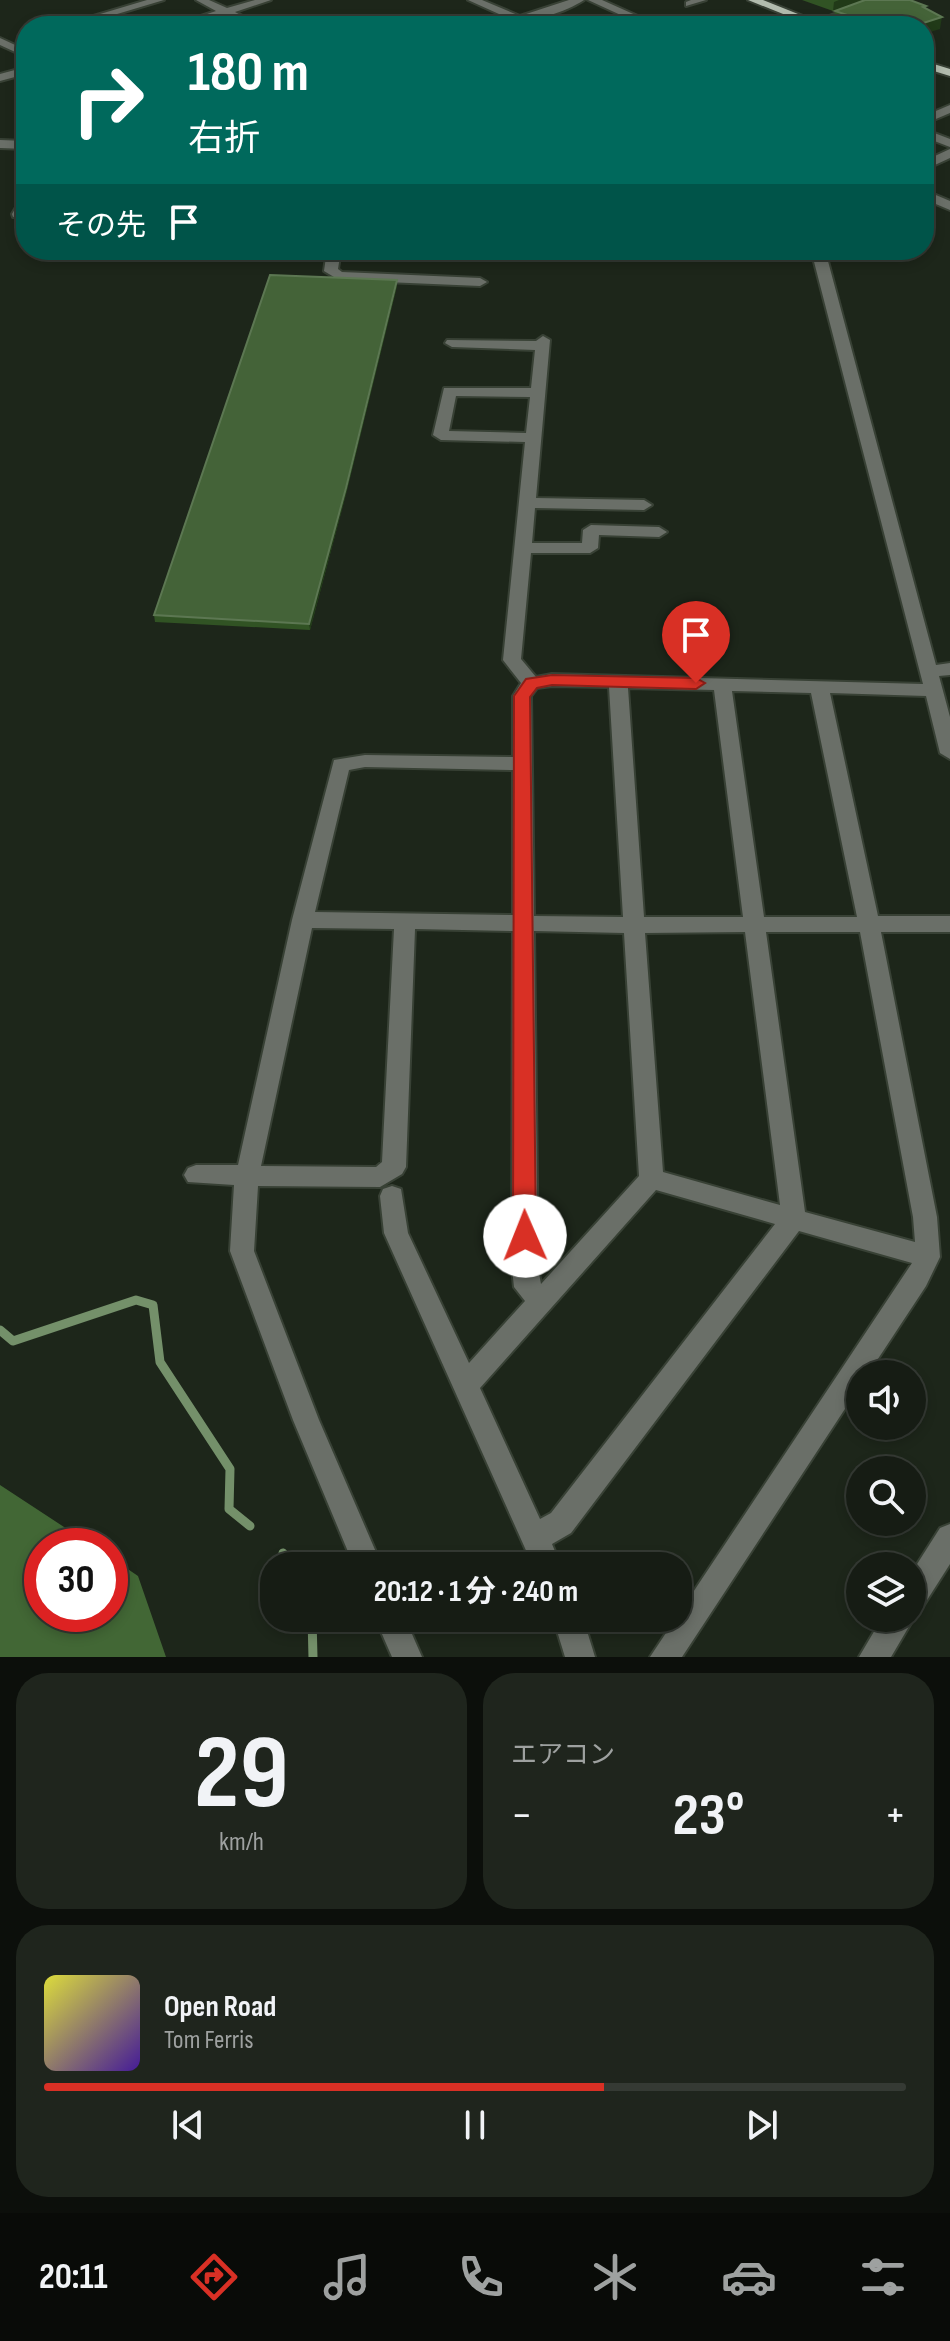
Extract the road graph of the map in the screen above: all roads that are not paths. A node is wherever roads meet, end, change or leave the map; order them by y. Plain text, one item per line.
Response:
1 (159, 0) edge
2 (201, 0) edge
3 (266, 0) edge
4 (473, 0) edge
5 (579, 0) edge
6 (593, 0) edge
7 (753, 0) edge
8 (881, 0) edge
9 (226, 11) junction
10 (101, 16) edge
11 (209, 16) edge
12 (236, 16) edge
13 (511, 16) edge
14 (532, 16) edge
15 (633, 16) edge
16 (795, 16) edge
17 (841, 16) edge
18 (333, 260) edge
19 (821, 260) edge
20 (480, 282) dead end
21 (452, 343) dead end
22 (537, 393) junction
23 (532, 438) junction
24 (525, 503) junction
25 (644, 505) dead end
26 (659, 532) dead end
27 (521, 548) junction
28 (950, 669) edge
29 (931, 680) junction
30 (618, 682) junction
31 (531, 683) junction
32 (722, 684) junction
33 (819, 687) junction
34 (950, 753) edge
35 (522, 764) junction
36 (303, 920) junction
37 (405, 921) junction
38 (521, 922) junction
39 (869, 923) junction
40 (950, 924) edge
41 (634, 925) junction
42 (752, 925) junction
43 (196, 1175) dead end
44 (247, 1177) junction
45 (651, 1179) junction
46 (392, 1196) dead end
47 (794, 1219) junction
48 (928, 1257) junction
49 (542, 1301) junction
50 (466, 1385) junction
51 (535, 1538) junction
52 (950, 1538) edge
53 (362, 1552) edge
54 (541, 1552) edge
55 (926, 1576) edge
56 (396, 1632) edge
57 (572, 1632) edge
58 (890, 1632) edge
59 (407, 1657) edge
60 (580, 1657) edge
61 (665, 1657) edge
62 (874, 1657) edge

1 - 10 street
2 - 9 street
3 - 9 street
4 - 13 street
5 - 14 street
6 - 15 street
7 - 16 main road
8 - 17 street
9 - 11 street
9 - 12 street
18 - 20 street
19 - 29 street
21 - 22 street
22 - 23 street
22 - 23 street
23 - 24 street
24 - 25 street
24 - 27 street
26 - 27 street
27 - 31 street
28 - 29 street
29 - 33 street
29 - 34 street
30 - 31 street
30 - 32 street
30 - 41 street
31 - 35 street
32 - 33 street
32 - 42 street
33 - 39 street
35 - 36 street
35 - 38 street
36 - 37 street
36 - 44 street
37 - 38 street
37 - 44 street
38 - 41 street
38 - 49 street
39 - 40 street
39 - 42 street
39 - 48 street
41 - 42 street
41 - 45 street
42 - 47 street
43 - 44 street
44 - 53 street
45 - 47 street
45 - 49 street
46 - 50 street
47 - 48 street
47 - 51 street
48 - 61 street
49 - 50 street
50 - 51 street
51 - 54 street
52 - 55 street
56 - 59 street
57 - 60 street
58 - 62 street

